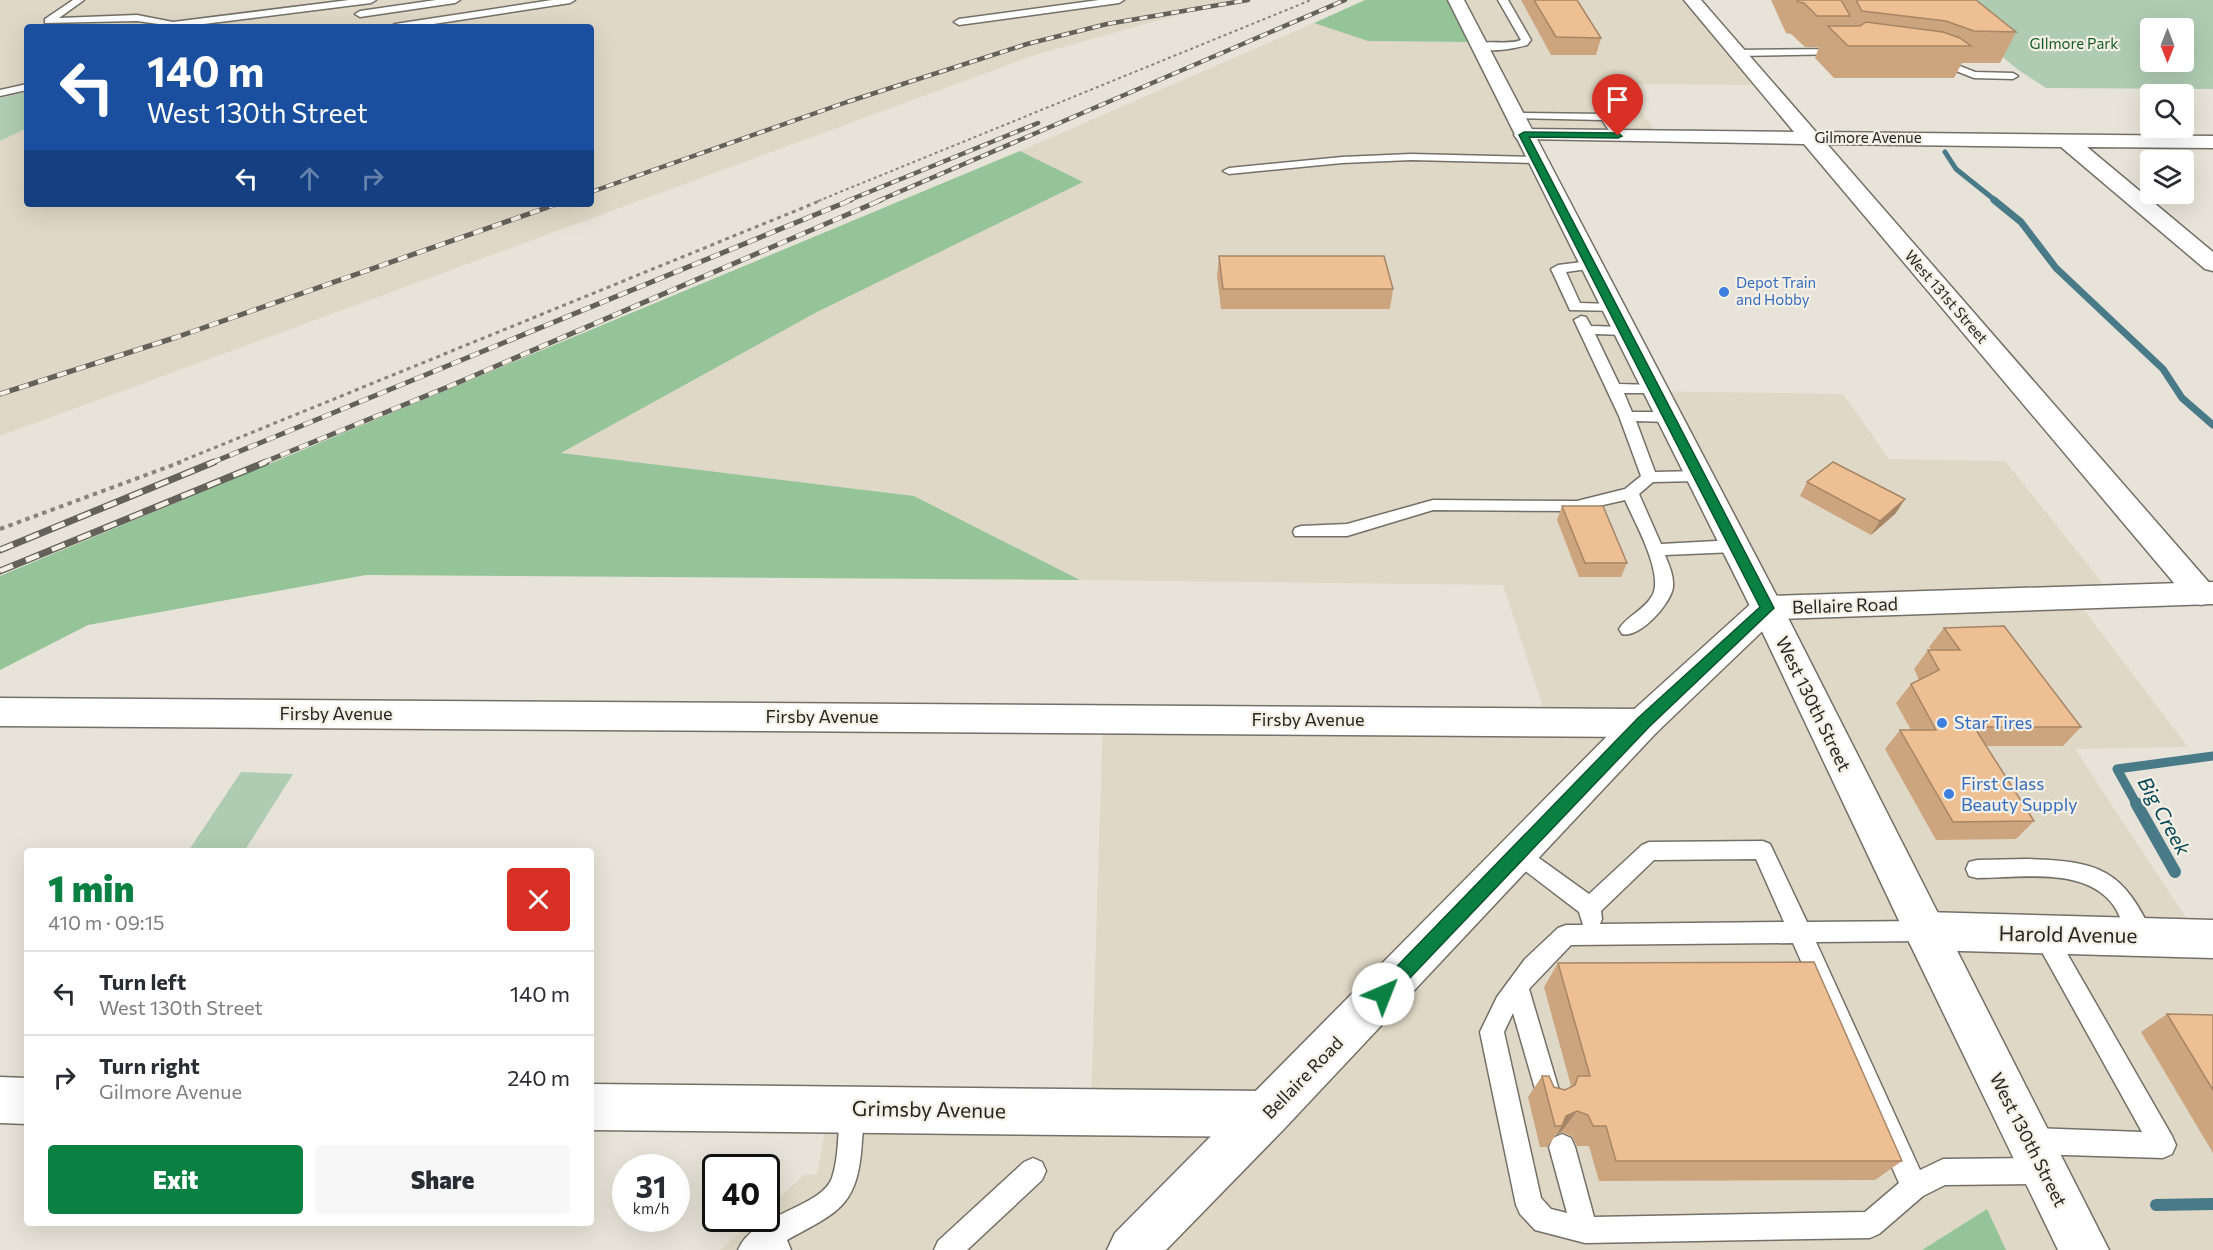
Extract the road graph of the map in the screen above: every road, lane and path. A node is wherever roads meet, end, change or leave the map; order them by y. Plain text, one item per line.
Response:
1 (79, 0) edge
2 (371, 0) edge
3 (455, 0) edge
4 (570, 0) edge
5 (1119, 0) edge
6 (1311, 0) edge
7 (1456, 0) edge
8 (1503, 0) edge
9 (1692, 0) edge
10 (357, 2) junction
11 (360, 14) junction
12 (254, 15) junction
13 (959, 22) dead end
14 (168, 24) edge
15 (181, 24) edge
16 (235, 24) edge
17 (362, 24) edge
18 (414, 24) edge
19 (1846, 44) edge
20 (1479, 46) junction
21 (1737, 53) junction
22 (1930, 58) edge
23 (2013, 76) dead end
24 (24, 88) edge
25 (0, 93) edge
26 (1519, 126) junction
27 (1810, 138) junction
28 (2066, 140) junction
29 (2213, 142) edge
30 (1537, 160) junction
31 (1229, 171) dead end
32 (2213, 264) edge
33 (1590, 265) junction
34 (1575, 307) junction
35 (1619, 319) junction
36 (1586, 330) junction
37 (1614, 388) junction
38 (1654, 389) junction
39 (1627, 416) junction
40 (1669, 417) junction
41 (1699, 476) junction
42 (1649, 477) junction
43 (1630, 493) junction
44 (0, 529) edge
45 (1301, 532) dead end
46 (1735, 546) junction
47 (1655, 550) junction
48 (2207, 593) edge
49 (1767, 608) junction
50 (1628, 629) dead end
51 (0, 712) edge
52 (1643, 723) junction
53 (1518, 854) junction
54 (1977, 869) dead end
55 (1590, 907) junction
56 (1924, 931) junction
57 (1802, 932) junction
58 (1592, 933) junction
59 (2044, 936) junction
60 (2143, 937) junction
61 (2213, 939) edge
62 (1517, 988) junction
63 (1549, 1097) edge
64 (0, 1100) edge
65 (24, 1101) edge
66 (594, 1107) edge
67 (852, 1110) junction
68 (1267, 1114) junction
69 (1562, 1147) edge
70 (2036, 1156) junction
71 (1033, 1171) dead end
72 (1914, 1187) junction
73 (1585, 1230) junction
74 (766, 1245) edge
75 (947, 1250) edge
76 (1132, 1250) edge
77 (2084, 1250) edge

1 - 14 lane
2 - 10 lane
3 - 11 lane
4 - 18 lane
5 - 13 lane
6 - 44 path
7 - 20 street, West 130th Street
8 - 20 lane
9 - 21 street, West 131st Street
10 - 11 lane
10 - 12 lane
11 - 17 lane
12 - 15 lane
12 - 16 lane
19 - 21 lane
20 - 26 street, West 130th Street
21 - 27 street, West 131st Street
22 - 23 lane
24 - 25 lane
26 - 27 street, Gilmore Avenue
26 - 30 street, West 130th Street
27 - 28 street, Gilmore Avenue
27 - 48 street, West 131st Street
28 - 29 street, Gilmore Avenue
28 - 32 street
30 - 31 lane
30 - 33 street, West 130th Street
33 - 34 lane
33 - 35 street, West 130th Street
34 - 35 lane
34 - 36 lane
35 - 36 lane
35 - 38 street, West 130th Street
36 - 37 lane
37 - 38 lane
37 - 39 lane
38 - 40 street, West 130th Street
39 - 40 lane
39 - 42 lane
40 - 41 street, West 130th Street
41 - 42 lane
41 - 46 street, West 130th Street
42 - 43 lane
43 - 45 lane
43 - 47 lane
46 - 47 lane
46 - 49 street, West 130th Street
47 - 50 lane
48 - 49 street, Bellaire Road
49 - 52 street, Bellaire Road
49 - 56 street, West 130th Street
51 - 52 street, Firsby Avenue
52 - 53 street, Bellaire Road
53 - 55 lane
53 - 68 street, Bellaire Road
54 - 60 lane
55 - 57 lane
55 - 58 lane
56 - 57 lane
56 - 59 street, Harold Avenue
56 - 70 street, West 130th Street
57 - 58 lane
57 - 72 lane
58 - 62 lane
59 - 60 street, Harold Avenue
59 - 70 lane
60 - 61 street, Harold Avenue
62 - 63 lane
62 - 73 lane
64 - 65 street
66 - 67 street, Grimsby Avenue
67 - 68 street, Grimsby Avenue
67 - 74 lane
68 - 76 street, Bellaire Road
69 - 73 lane
70 - 72 lane
70 - 77 street, West 130th Street
71 - 75 lane
72 - 73 lane

